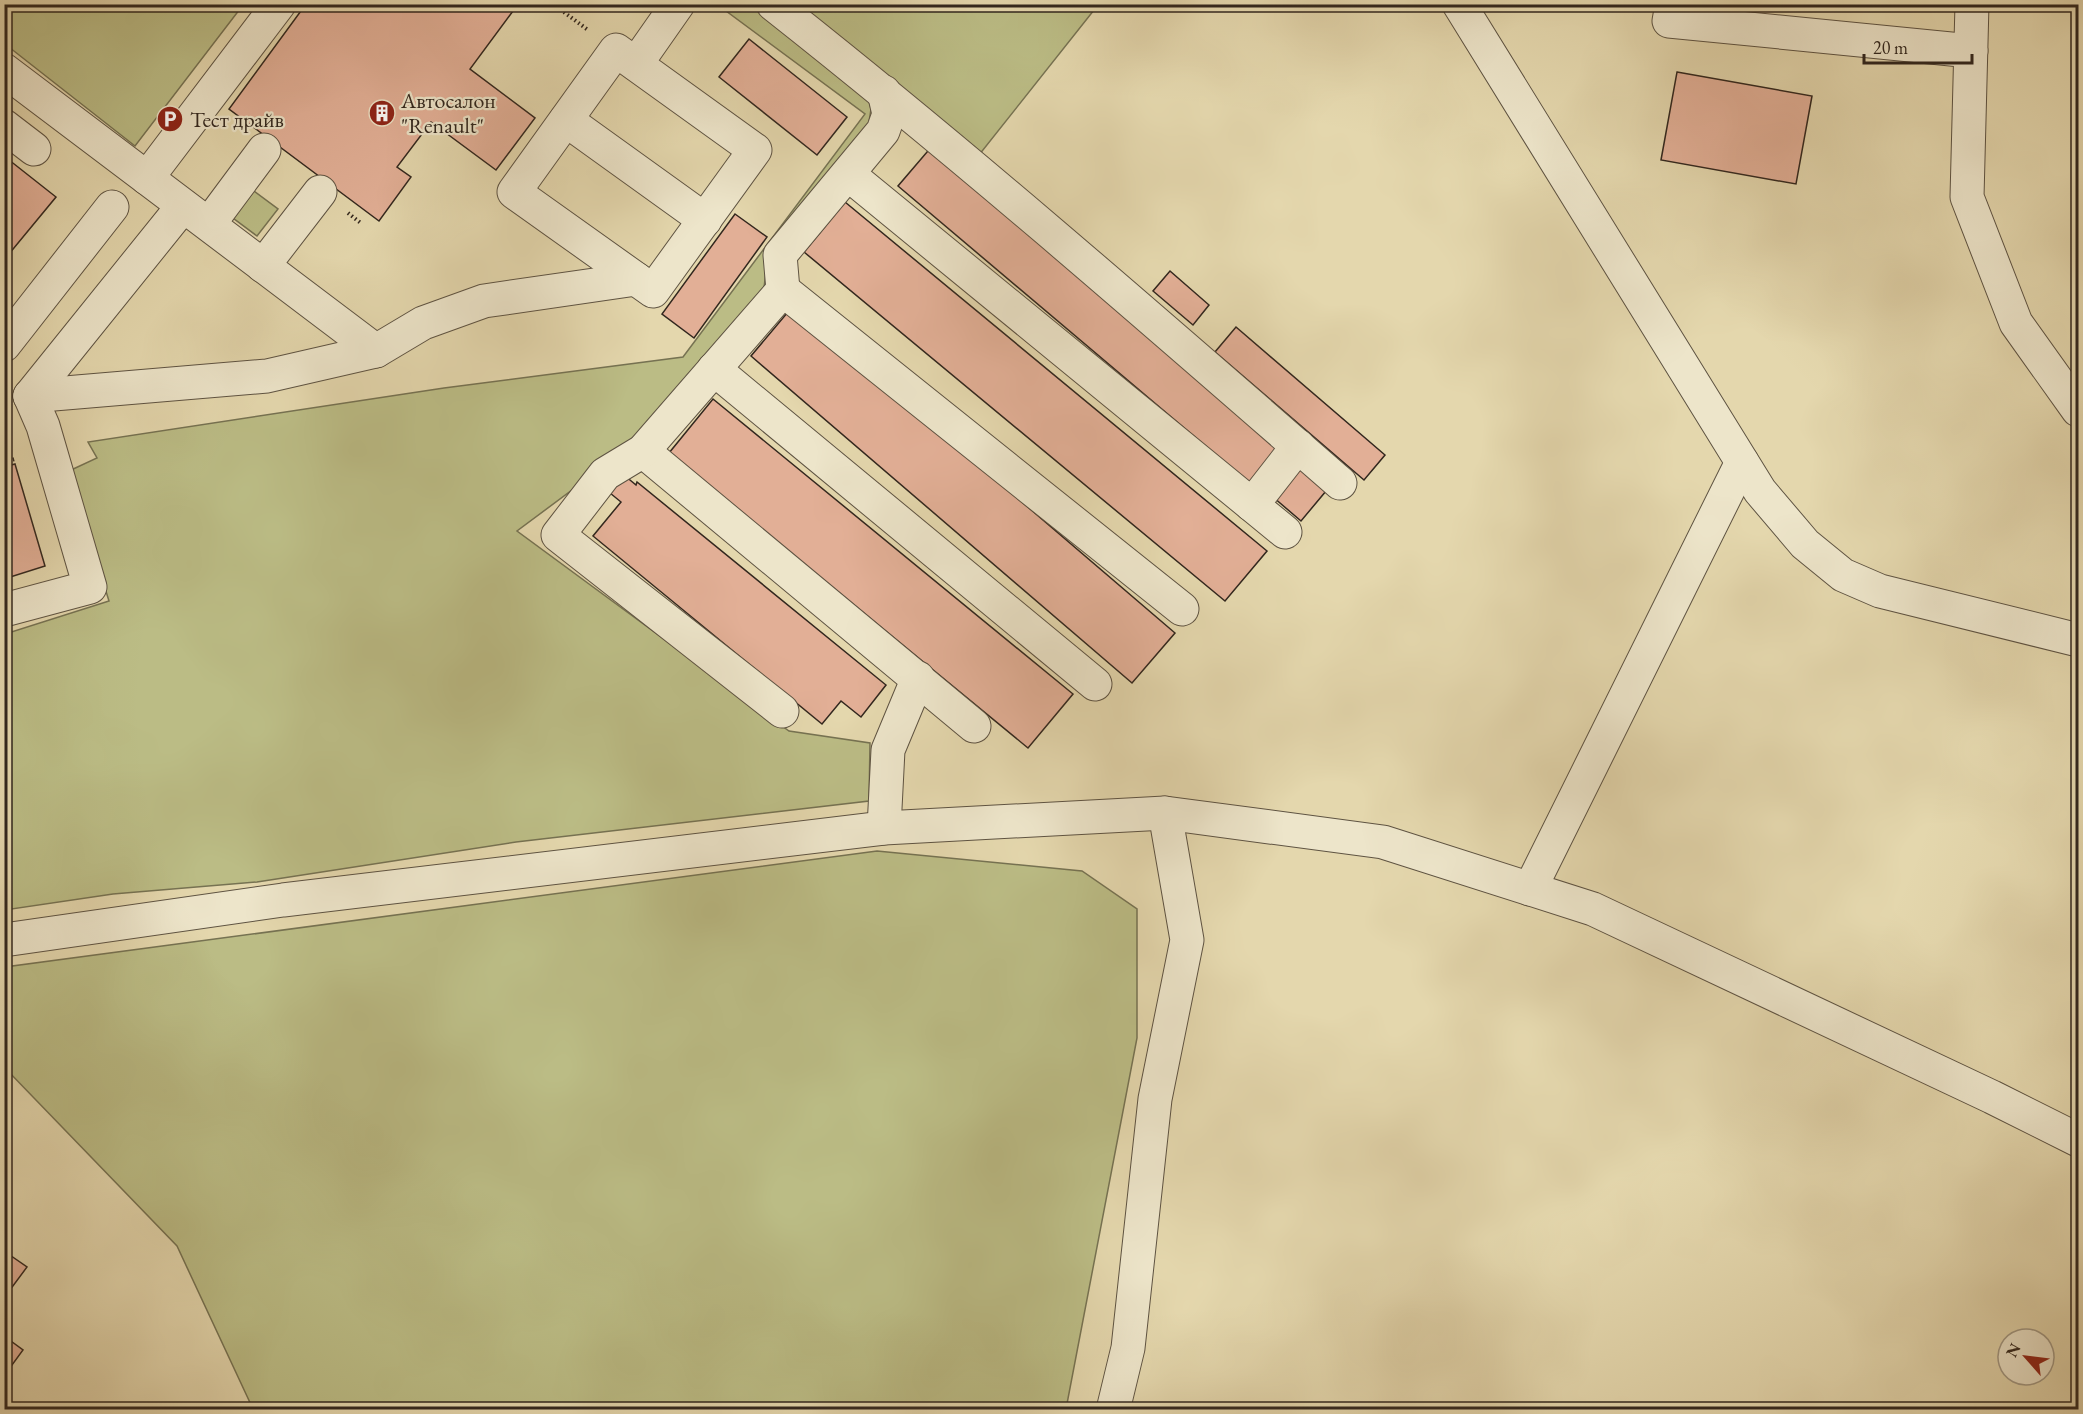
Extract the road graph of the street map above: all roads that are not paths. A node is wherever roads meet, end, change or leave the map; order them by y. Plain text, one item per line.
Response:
1 (279, 4) edge
2 (678, 4) edge
3 (773, 4) edge
4 (1459, 4) edge
5 (1672, 4) edge
6 (1972, 4) edge
7 (1971, 51) junction
8 (626, 57) junction
9 (4, 70) edge
10 (884, 92) junction
11 (566, 120) junction
12 (4, 126) edge
13 (33, 149) dead end
14 (264, 150) dead end
15 (848, 174) junction
16 (147, 178) junction
17 (320, 192) dead end
18 (112, 207) dead end
19 (196, 215) junction
20 (705, 220) junction
21 (263, 266) junction
22 (636, 279) junction
23 (783, 290) junction
24 (4, 345) edge
25 (376, 351) junction
26 (714, 369) junction
27 (30, 396) junction
28 (2079, 410) edge
29 (1298, 446) junction
30 (643, 451) junction
31 (1742, 462) junction
32 (1340, 483) dead end
33 (1252, 505) junction
34 (1286, 532) dead end
35 (1182, 609) dead end
36 (4, 610) edge
37 (2079, 640) edge
38 (918, 678) junction
39 (1095, 684) dead end
40 (782, 711) dead end
41 (974, 726) dead end
42 (1165, 813) junction
43 (884, 828) junction
44 (1530, 889) junction
45 (4, 940) edge
46 (2079, 1140) edge
47 (1113, 1410) edge

1 - 16 street
2 - 8 street
3 - 10 street
4 - 31 street
5 - 7 street
6 - 7 street
7 - 28 street
8 - 11 street
8 - 20 street
9 - 16 street
10 - 15 street
10 - 29 street
11 - 20 street
11 - 22 street
12 - 13 street
14 - 19 street
15 - 23 street
15 - 33 street
16 - 19 street
17 - 21 street
18 - 24 street
19 - 21 street
19 - 27 street
20 - 22 street
21 - 25 street
22 - 25 street
23 - 26 street
23 - 35 street
25 - 27 street
26 - 30 street
26 - 39 street
27 - 36 street
29 - 32 street
29 - 33 street
30 - 38 street
30 - 40 street
31 - 37 street
31 - 44 street
33 - 34 street
38 - 41 street
38 - 43 street
42 - 43 street
42 - 44 street
42 - 47 street
43 - 45 street
44 - 46 street

